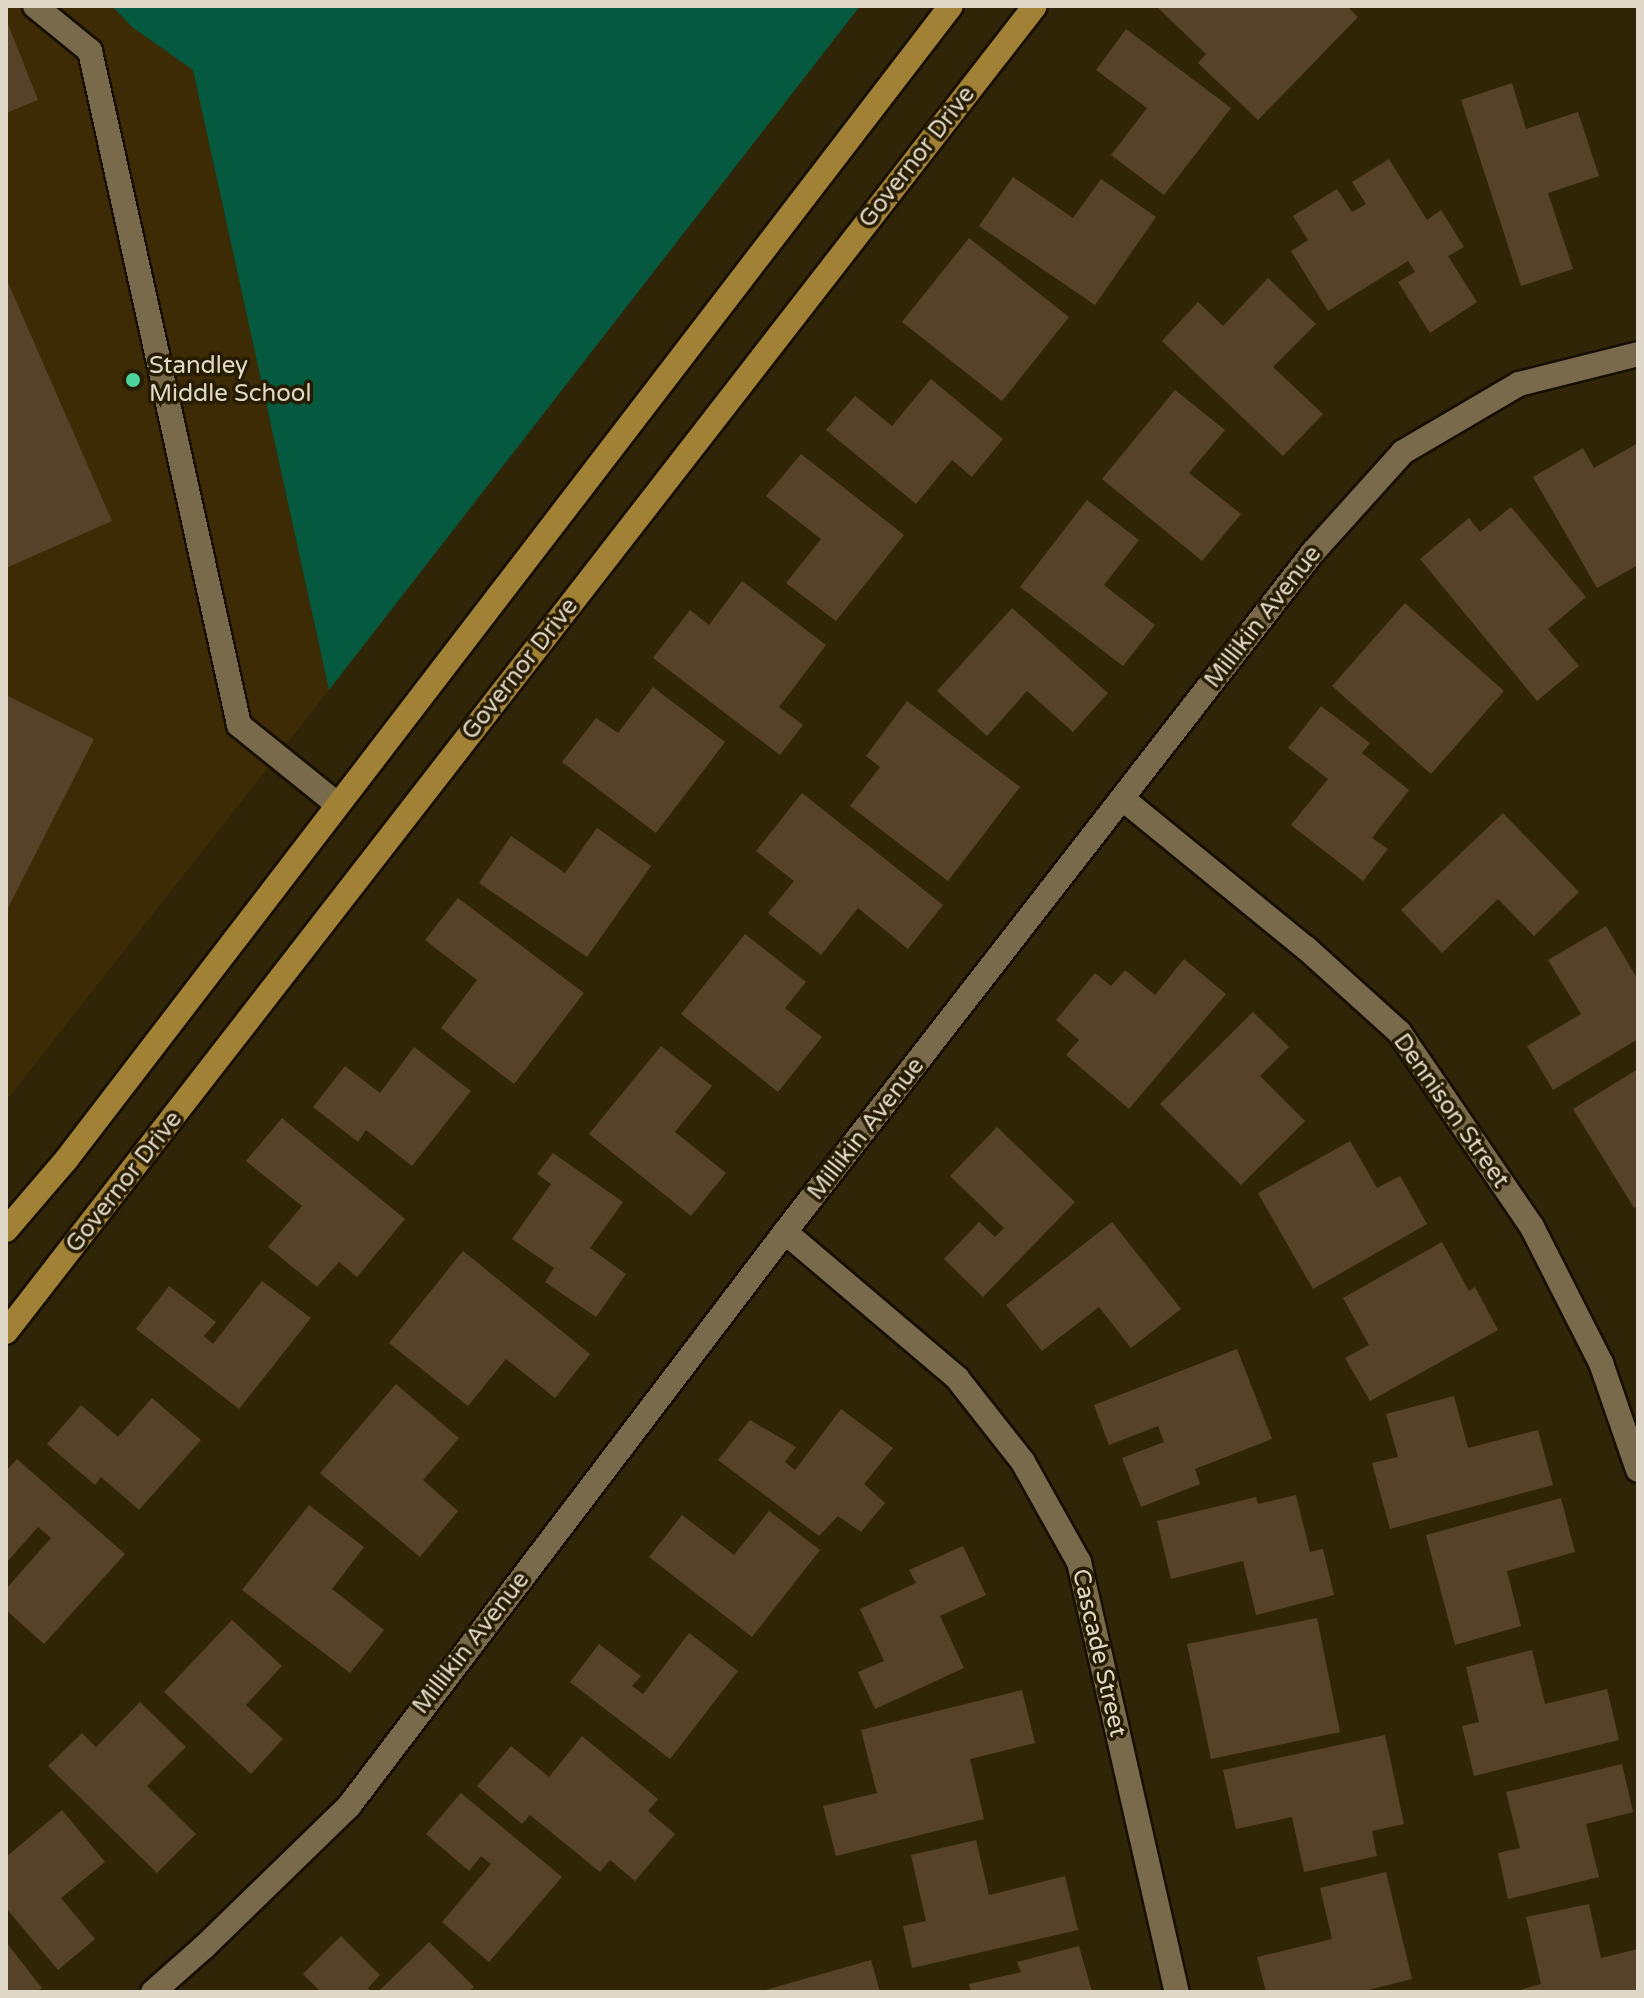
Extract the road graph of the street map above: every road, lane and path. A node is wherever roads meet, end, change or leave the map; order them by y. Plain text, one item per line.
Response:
1 (35, 6) edge
2 (951, 6) edge
3 (1035, 6) edge
4 (1638, 354) edge
5 (1123, 799) junction
6 (337, 804) junction
7 (6, 1230) edge
8 (785, 1232) junction
9 (6, 1332) edge
10 (1638, 1470) edge
11 (153, 1992) edge
12 (1177, 1992) edge

1 - 6 street
2 - 6 main road
3 - 9 main road, Governor Drive
4 - 5 street, Millikin Avenue
5 - 8 street, Millikin Avenue
5 - 10 street, Dennison Street
6 - 7 main road
8 - 11 street, Millikin Avenue
8 - 12 street, Cascade Street

